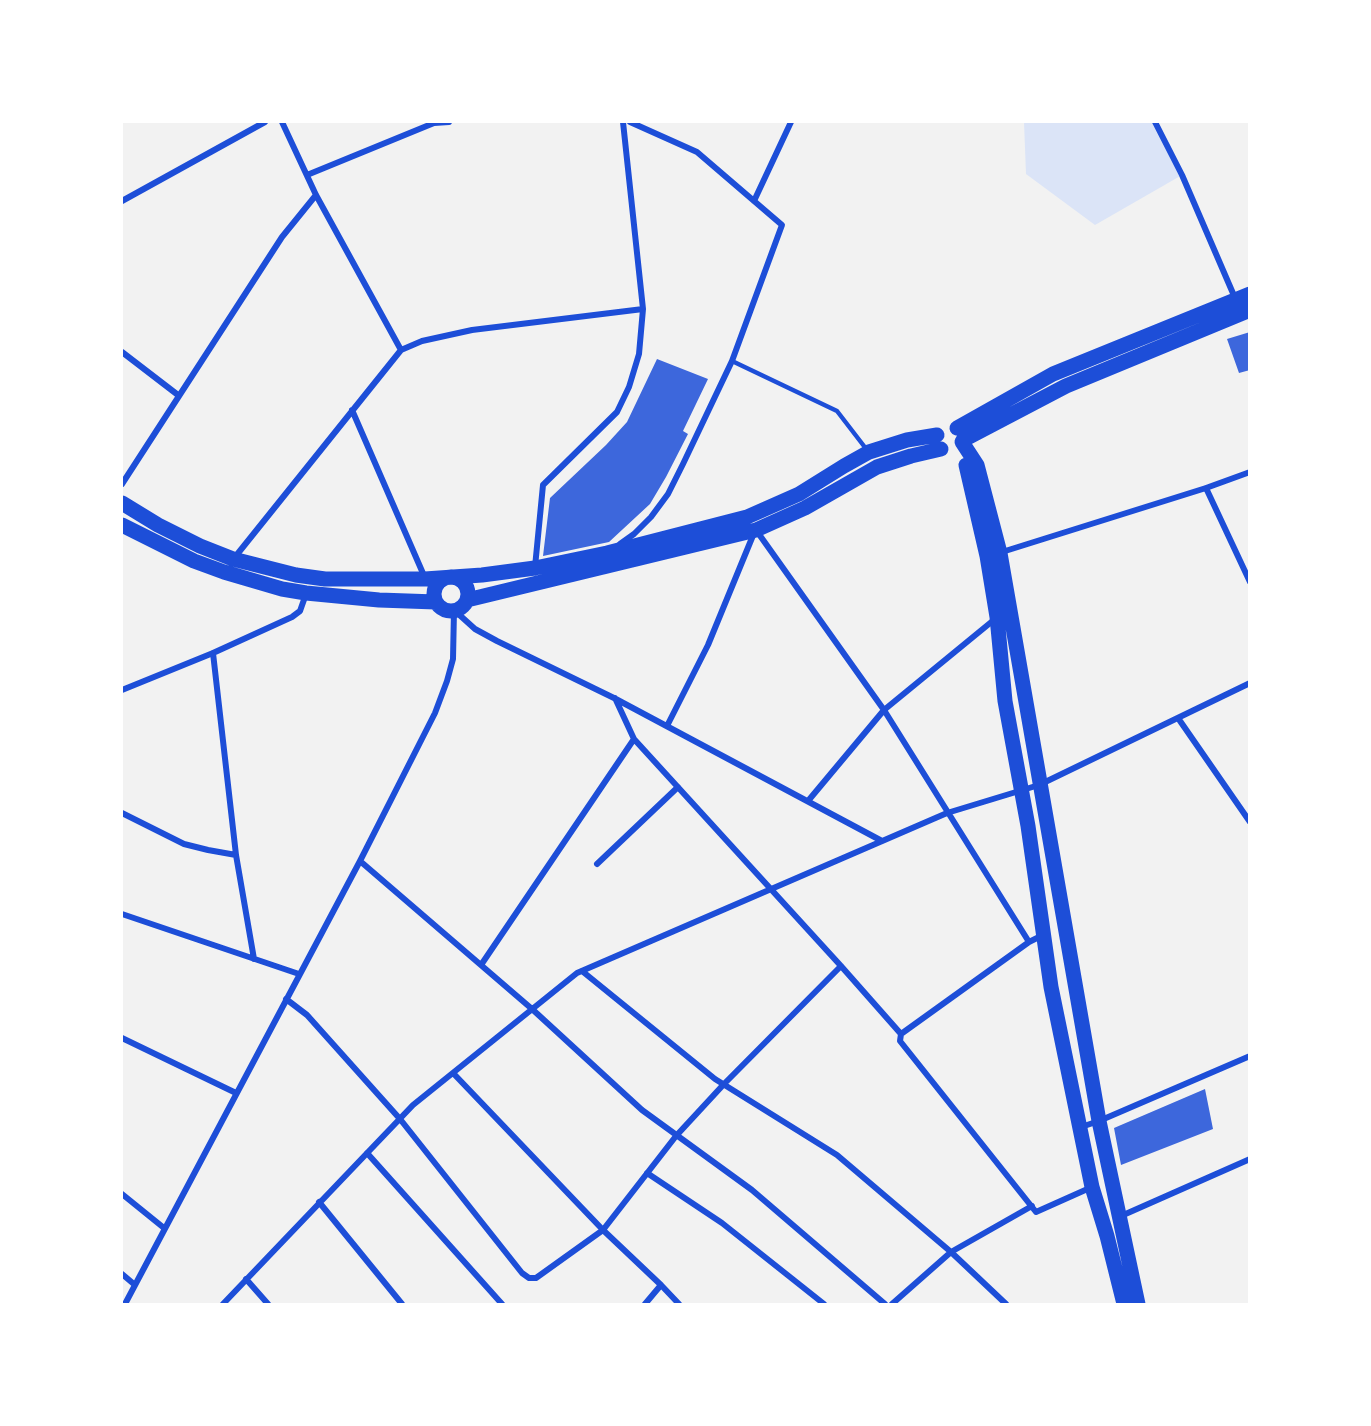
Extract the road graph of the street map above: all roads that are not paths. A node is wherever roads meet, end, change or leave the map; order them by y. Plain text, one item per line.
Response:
1 (265, 122) edge
2 (282, 122) edge
3 (449, 122) edge
4 (623, 122) edge
5 (630, 122) edge
6 (791, 122) edge
7 (1155, 122) edge
8 (307, 175) junction
9 (316, 195) junction
10 (122, 201) edge
11 (754, 201) junction
12 (1242, 296) edge
13 (643, 309) junction
14 (1250, 310) edge
15 (400, 351) junction
16 (122, 352) edge
17 (732, 361) junction
18 (178, 395) junction
19 (352, 410) junction
20 (953, 441) junction
21 (869, 452) junction
22 (1250, 472) edge
23 (122, 484) edge
24 (1206, 488) junction
25 (122, 503) edge
26 (751, 524) junction
27 (123, 530) edge
28 (607, 553) junction
29 (1000, 553) junction
30 (233, 559) junction
31 (535, 567) junction
32 (450, 577) junction
33 (425, 579) junction
34 (1250, 582) edge
35 (306, 593) junction
36 (467, 600) junction
37 (436, 602) junction
38 (454, 610) junction
39 (997, 617) junction
40 (213, 653) junction
41 (1250, 683) edge
42 (122, 690) edge
43 (614, 698) junction
44 (884, 710) junction
45 (1178, 718) junction
46 (667, 726) junction
47 (634, 739) junction
48 (1039, 784) junction
49 (678, 787) junction
50 (1021, 791) junction
51 (808, 801) junction
52 (122, 813) edge
53 (946, 813) junction
54 (1250, 822) edge
55 (882, 841) junction
56 (236, 855) junction
57 (360, 861) junction
58 (597, 864) dead end
59 (771, 889) junction
60 (122, 914) edge
61 (1045, 934) junction
62 (1029, 942) junction
63 (254, 959) junction
64 (481, 965) junction
65 (841, 966) junction
66 (582, 971) junction
67 (299, 974) junction
68 (286, 999) junction
69 (532, 1009) junction
70 (901, 1034) junction
71 (122, 1038) edge
72 (1250, 1056) edge
73 (453, 1073) junction
74 (724, 1084) junction
75 (236, 1093) junction
76 (400, 1119) junction
77 (1099, 1121) junction
78 (1079, 1127) junction
79 (676, 1136) junction
80 (367, 1153) junction
81 (1250, 1159) edge
82 (647, 1173) junction
83 (1092, 1188) junction
84 (122, 1194) edge
85 (319, 1202) junction
86 (1032, 1206) junction
87 (1118, 1218) junction
88 (164, 1228) junction
89 (603, 1230) junction
90 (951, 1252) junction
91 (122, 1274) edge
92 (246, 1279) junction
93 (135, 1285) junction
94 (661, 1285) junction
95 (125, 1305) edge
96 (223, 1305) edge
97 (268, 1305) edge
98 (402, 1305) edge
99 (502, 1305) edge
100 (645, 1305) edge
101 (679, 1305) edge
102 (824, 1305) edge
103 (885, 1305) edge
104 (892, 1305) edge
105 (1006, 1305) edge
106 (1124, 1305) edge
107 (1138, 1305) edge

1 - 10 street
2 - 8 street
3 - 8 street
4 - 13 street
5 - 11 street
6 - 11 street
7 - 12 street
8 - 9 street
9 - 15 street
9 - 18 street
11 - 17 street
12 - 20 main road
13 - 15 street
13 - 31 street
14 - 20 main road
15 - 19 street
16 - 18 street
17 - 21 lane
17 - 28 street
18 - 23 street
19 - 30 street
19 - 33 street
20 - 21 main road
20 - 26 main road
20 - 29 main road
20 - 39 main road
21 - 26 main road
22 - 24 street
24 - 29 street
24 - 34 street
25 - 30 main road
26 - 28 main road
26 - 36 main road
26 - 44 street
26 - 46 street
27 - 35 main road
28 - 31 main road
29 - 48 main road
30 - 33 main road
31 - 32 main road
32 - 33 main road
32 - 36 main road
32 - 37 main road
35 - 37 main road
35 - 40 street
36 - 38 main road
37 - 38 main road
38 - 43 street
38 - 57 street
39 - 44 street
39 - 50 main road
40 - 42 street
40 - 56 street
41 - 45 street
43 - 46 street
43 - 47 street
44 - 51 street
44 - 53 street
45 - 48 street
45 - 54 street
46 - 51 street
47 - 49 street
47 - 64 street
48 - 50 street
48 - 77 main road
49 - 58 street
49 - 59 street
50 - 53 street
50 - 61 main road
51 - 55 street
52 - 56 street
53 - 55 street
53 - 62 street
55 - 59 street
56 - 63 street
57 - 64 street
57 - 67 street
59 - 65 street
59 - 66 street
60 - 63 street
61 - 62 street
61 - 78 main road
62 - 70 street
63 - 67 street
64 - 69 street
65 - 70 street
65 - 74 street
66 - 69 street
66 - 74 street
67 - 68 street
68 - 75 street
68 - 76 street
69 - 73 street
69 - 79 street
70 - 86 street
71 - 75 street
72 - 77 street
73 - 76 street
73 - 89 street
74 - 79 street
74 - 90 street
75 - 88 street
76 - 80 street
76 - 89 street
77 - 78 street
77 - 87 main road
78 - 83 main road
79 - 82 street
79 - 103 street
80 - 85 street
80 - 99 street
81 - 87 street
82 - 89 street
82 - 102 street
83 - 86 street
83 - 106 main road
84 - 88 street
85 - 92 street
85 - 98 street
86 - 90 street
87 - 107 main road
88 - 93 street
89 - 94 street
90 - 104 street
90 - 105 street
91 - 93 street
92 - 96 street
92 - 97 street
93 - 95 street
94 - 100 street
94 - 101 street

